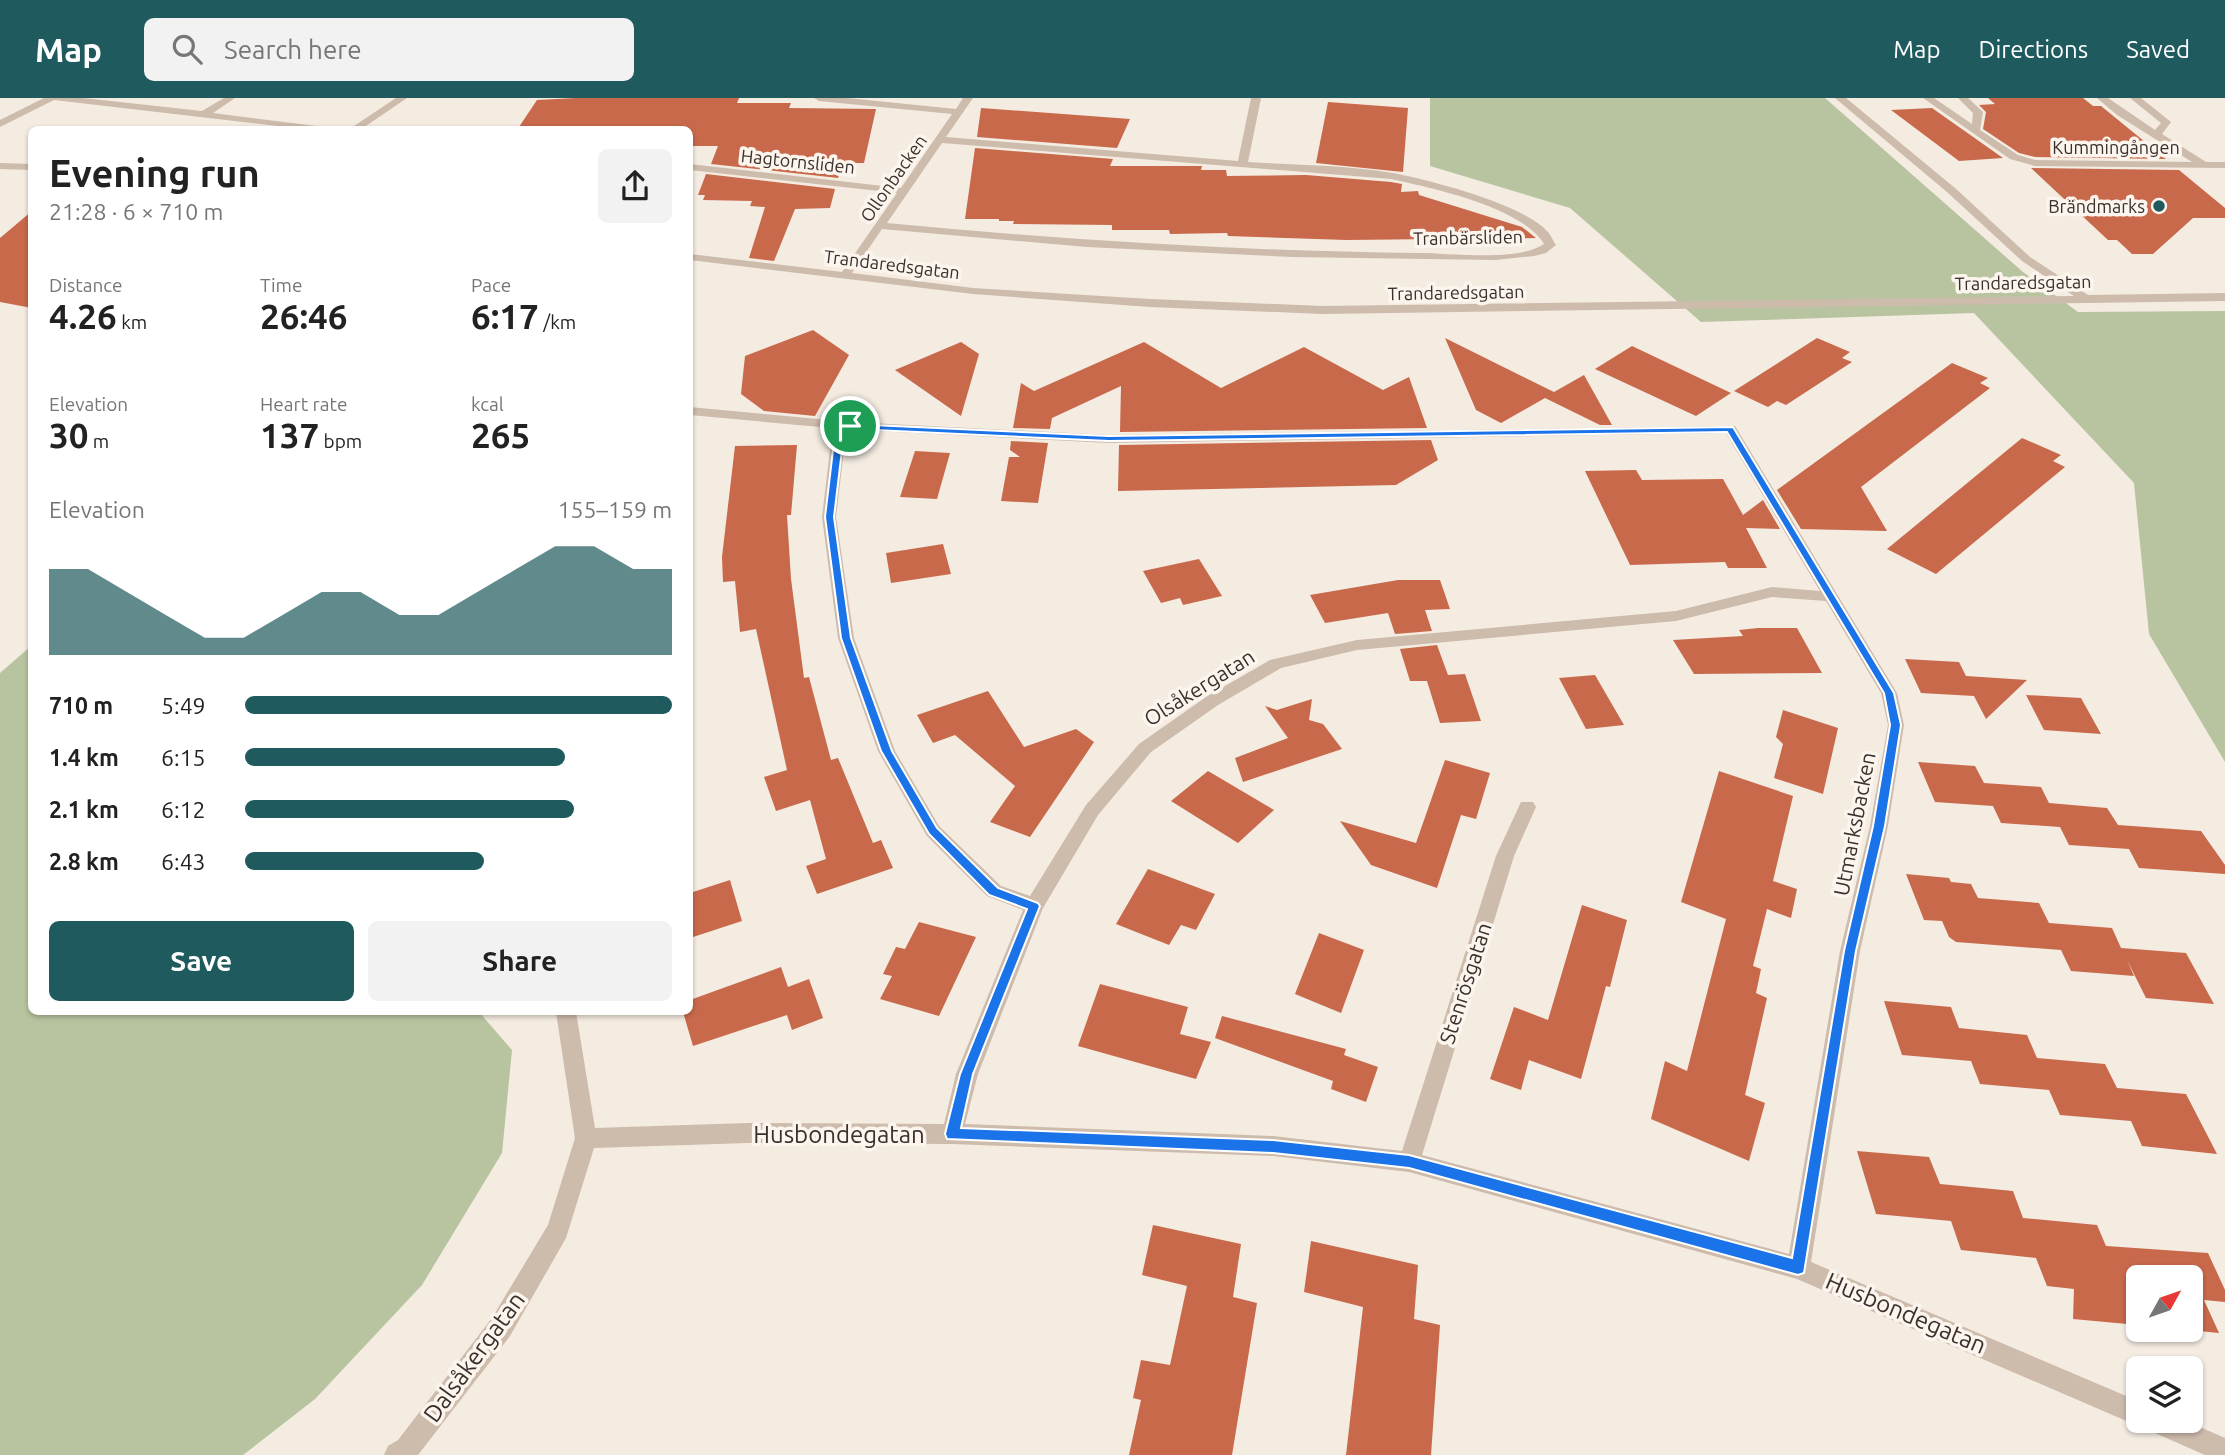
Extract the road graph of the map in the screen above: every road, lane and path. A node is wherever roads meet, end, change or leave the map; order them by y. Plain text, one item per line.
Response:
1 (51, 98) edge
2 (58, 98) edge
3 (230, 98) edge
4 (402, 98) edge
5 (819, 98) edge
6 (968, 98) edge
7 (1256, 98) edge
8 (1840, 98) edge
9 (1928, 98) edge
10 (1962, 98) edge
11 (2102, 98) edge
12 (2135, 98) edge
13 (959, 112) junction
14 (206, 113) junction
15 (0, 124) edge
16 (311, 126) edge
17 (359, 126) edge
18 (1976, 129) junction
19 (2156, 135) junction
20 (942, 139) junction
21 (1243, 162) junction
22 (2203, 164) junction
23 (2225, 165) edge
24 (0, 166) edge
25 (28, 167) edge
26 (693, 167) edge
27 (903, 191) junction
28 (881, 226) junction
29 (693, 257) edge
30 (844, 276) junction
31 (2225, 297) edge
32 (2084, 298) junction
33 (693, 411) edge
34 (850, 426) junction
35 (1833, 597) junction
36 (1527, 807) dead end
37 (1034, 906) junction
38 (566, 1015) edge
39 (952, 1134) junction
40 (586, 1138) junction
41 (1409, 1161) junction
42 (1798, 1268) junction
43 (2126, 1408) edge
44 (2184, 1433) edge
45 (2225, 1451) edge
46 (406, 1453) edge

1 - 15 street
2 - 14 street
3 - 14 street
4 - 17 street
5 - 13 street
6 - 13 street, Ollonbacken
7 - 21 street
8 - 32 street
9 - 18 street, Kummingången
10 - 18 street
11 - 19 street
12 - 19 street
13 - 20 street, Ollonbacken
14 - 16 street
18 - 22 street, Kummingången
19 - 22 street
20 - 21 street, Tranbärsliden
20 - 27 street, Ollonbacken
21 - 28 street, Tranbärsliden
22 - 23 street, Kummingången
24 - 25 street
26 - 27 street, Hagtornsliden
27 - 28 street, Ollonbacken
28 - 30 street, Ollonbacken
29 - 30 street, Trandaredsgatan
30 - 32 street, Trandaredsgatan
31 - 32 street, Trandaredsgatan
33 - 34 street
34 - 35 street, Utmarksbacken
34 - 37 street
35 - 37 street, Olsåkergatan
35 - 42 street, Utmarksbacken
36 - 41 street, Stenrösgatan
37 - 39 street, Olsåkergatan
38 - 40 street, Dalsåkergatan
39 - 40 street, Husbondegatan
39 - 41 street, Husbondegatan
40 - 46 street, Dalsåkergatan
41 - 42 street, Husbondegatan
42 - 43 street, Husbondegatan
44 - 45 street

